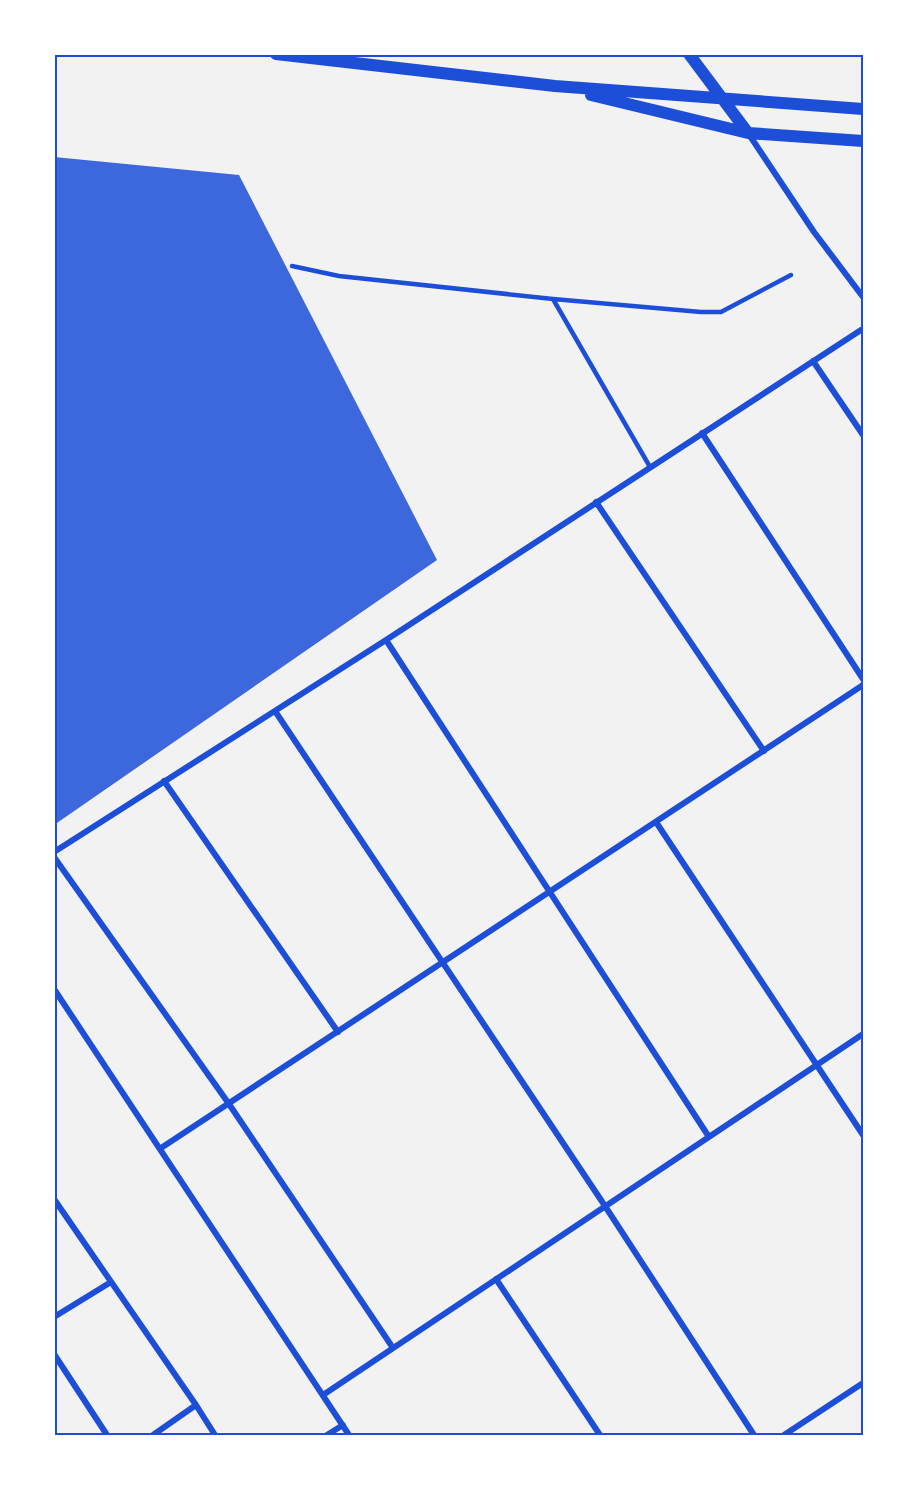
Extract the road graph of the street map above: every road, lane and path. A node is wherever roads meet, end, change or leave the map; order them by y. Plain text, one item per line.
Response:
1 (276, 54) edge
2 (689, 54) edge
3 (555, 86) junction
4 (721, 99) junction
5 (863, 109) edge
6 (748, 133) junction
7 (863, 141) edge
8 (292, 266) dead end
9 (791, 275) dead end
10 (863, 297) edge
11 (553, 299) junction
12 (861, 330) dead end
13 (813, 361) junction
14 (702, 433) junction
15 (863, 435) edge
16 (650, 467) junction
17 (596, 502) junction
18 (387, 640) junction
19 (863, 679) edge
20 (863, 685) edge
21 (275, 711) junction
22 (764, 751) junction
23 (164, 781) junction
24 (656, 822) junction
25 (54, 854) edge
26 (549, 892) junction
27 (444, 962) junction
28 (54, 989) edge
29 (338, 1032) junction
30 (863, 1034) edge
31 (816, 1066) junction
32 (228, 1104) junction
33 (863, 1135) edge
34 (709, 1137) junction
35 (161, 1148) junction
36 (54, 1199) edge
37 (605, 1206) junction
38 (496, 1279) junction
39 (111, 1282) junction
40 (54, 1317) edge
41 (393, 1348) junction
42 (54, 1354) edge
43 (863, 1383) edge
44 (323, 1395) junction
45 (196, 1405) junction
46 (343, 1425) junction
47 (107, 1435) edge
48 (153, 1435) edge
49 (215, 1435) edge
50 (327, 1435) edge
51 (349, 1435) edge
52 (600, 1435) edge
53 (754, 1435) edge
54 (784, 1435) edge

1 - 3 main road
2 - 4 main road
3 - 4 main road
3 - 6 main road
4 - 5 main road
4 - 6 main road
6 - 7 main road
6 - 10 street
8 - 11 lane
9 - 11 lane
11 - 16 lane
12 - 13 street
13 - 14 street
13 - 15 street
14 - 16 street
14 - 19 street
16 - 17 street
17 - 18 street
17 - 22 street
18 - 21 street
18 - 26 street
20 - 22 street
21 - 23 street
21 - 27 street
22 - 24 street
23 - 25 street
23 - 29 street
24 - 26 street
24 - 31 street
25 - 32 street
26 - 27 street
26 - 34 street
27 - 29 street
27 - 37 street
28 - 35 street
29 - 32 street
30 - 31 street
31 - 33 street
31 - 34 street
32 - 35 street
32 - 41 street
34 - 37 street
35 - 44 street
36 - 39 street
37 - 38 street
37 - 53 street
38 - 41 street
38 - 52 street
39 - 40 street
39 - 45 street
41 - 44 street
42 - 47 street
43 - 54 street
44 - 46 street
45 - 48 street
45 - 49 street
46 - 50 street
46 - 51 street

